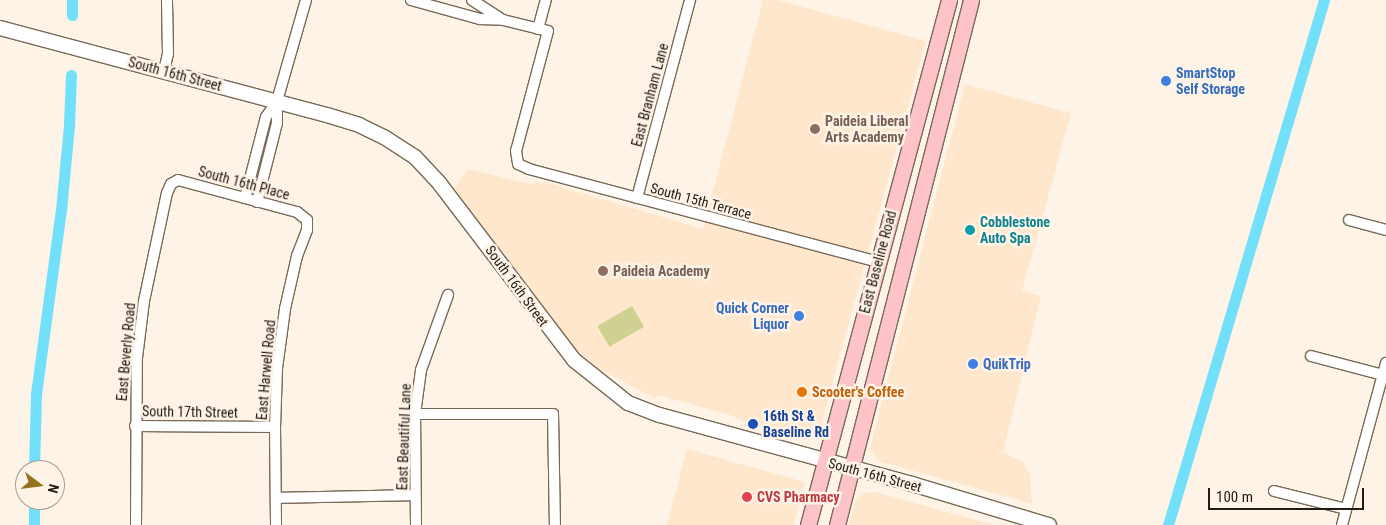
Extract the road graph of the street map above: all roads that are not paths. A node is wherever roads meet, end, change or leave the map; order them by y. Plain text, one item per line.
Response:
1 (167, 0) edge
2 (306, 0) edge
3 (411, 0) edge
4 (472, 0) edge
5 (546, 0) edge
6 (690, 0) edge
7 (949, 0) edge
8 (971, 0) edge
9 (503, 20) junction
10 (0, 28) edge
11 (543, 30) junction
12 (164, 71) junction
13 (277, 101) junction
14 (171, 184) joint
15 (245, 198) junction
16 (637, 198) junction
17 (257, 202) junction
18 (307, 220) joint
19 (1349, 220) dead end
20 (1386, 230) edge
21 (878, 262) junction
22 (903, 269) junction
23 (448, 295) dead end
24 (1311, 356) dead end
25 (1386, 363) edge
26 (1383, 374) junction
27 (416, 414) junction
28 (135, 426) junction
29 (275, 427) junction
30 (825, 461) junction
31 (853, 468) junction
32 (1274, 491) dead end
33 (415, 495) junction
34 (276, 498) junction
35 (1346, 509) junction
36 (136, 525) edge
37 (276, 525) edge
38 (416, 525) edge
39 (555, 525) edge
40 (808, 525) edge
41 (837, 525) edge
42 (1049, 525) edge
43 (1342, 525) edge

1 - 12 street
2 - 13 street
3 - 9 street
4 - 9 street
5 - 11 street
6 - 16 street, East Branham Lane
7 - 21 main road, East Baseline Road
8 - 22 main road, East Baseline Road
9 - 11 street
10 - 12 main road, South 16th Street
11 - 16 street, South 15th Terrace
12 - 13 main road, South 16th Street
13 - 15 street
13 - 17 street
13 - 30 main road, South 16th Street
14 - 15 street, South 16th Place
14 - 28 street, East Beverly Road
15 - 17 street, South 16th Place
16 - 21 street, South 15th Terrace
17 - 18 street, South 16th Place
18 - 29 street, East Harwell Road
19 - 20 street
21 - 22 main road
21 - 30 main road, East Baseline Road
22 - 31 main road, East Baseline Road
23 - 27 street, East Beautiful Lane
24 - 26 street
25 - 26 street
26 - 35 street
27 - 33 street, East Beautiful Lane
27 - 39 street
28 - 29 street, South 17th Street
28 - 36 street, East Beverly Road
29 - 34 street, East Harwell Road
30 - 31 main road, South 16th Street
30 - 40 main road, East Baseline Road
31 - 41 main road, East Baseline Road
31 - 42 main road, South 16th Street
32 - 35 street
33 - 34 street
33 - 38 street, East Beautiful Lane
34 - 37 street, East Harwell Road
35 - 43 street

